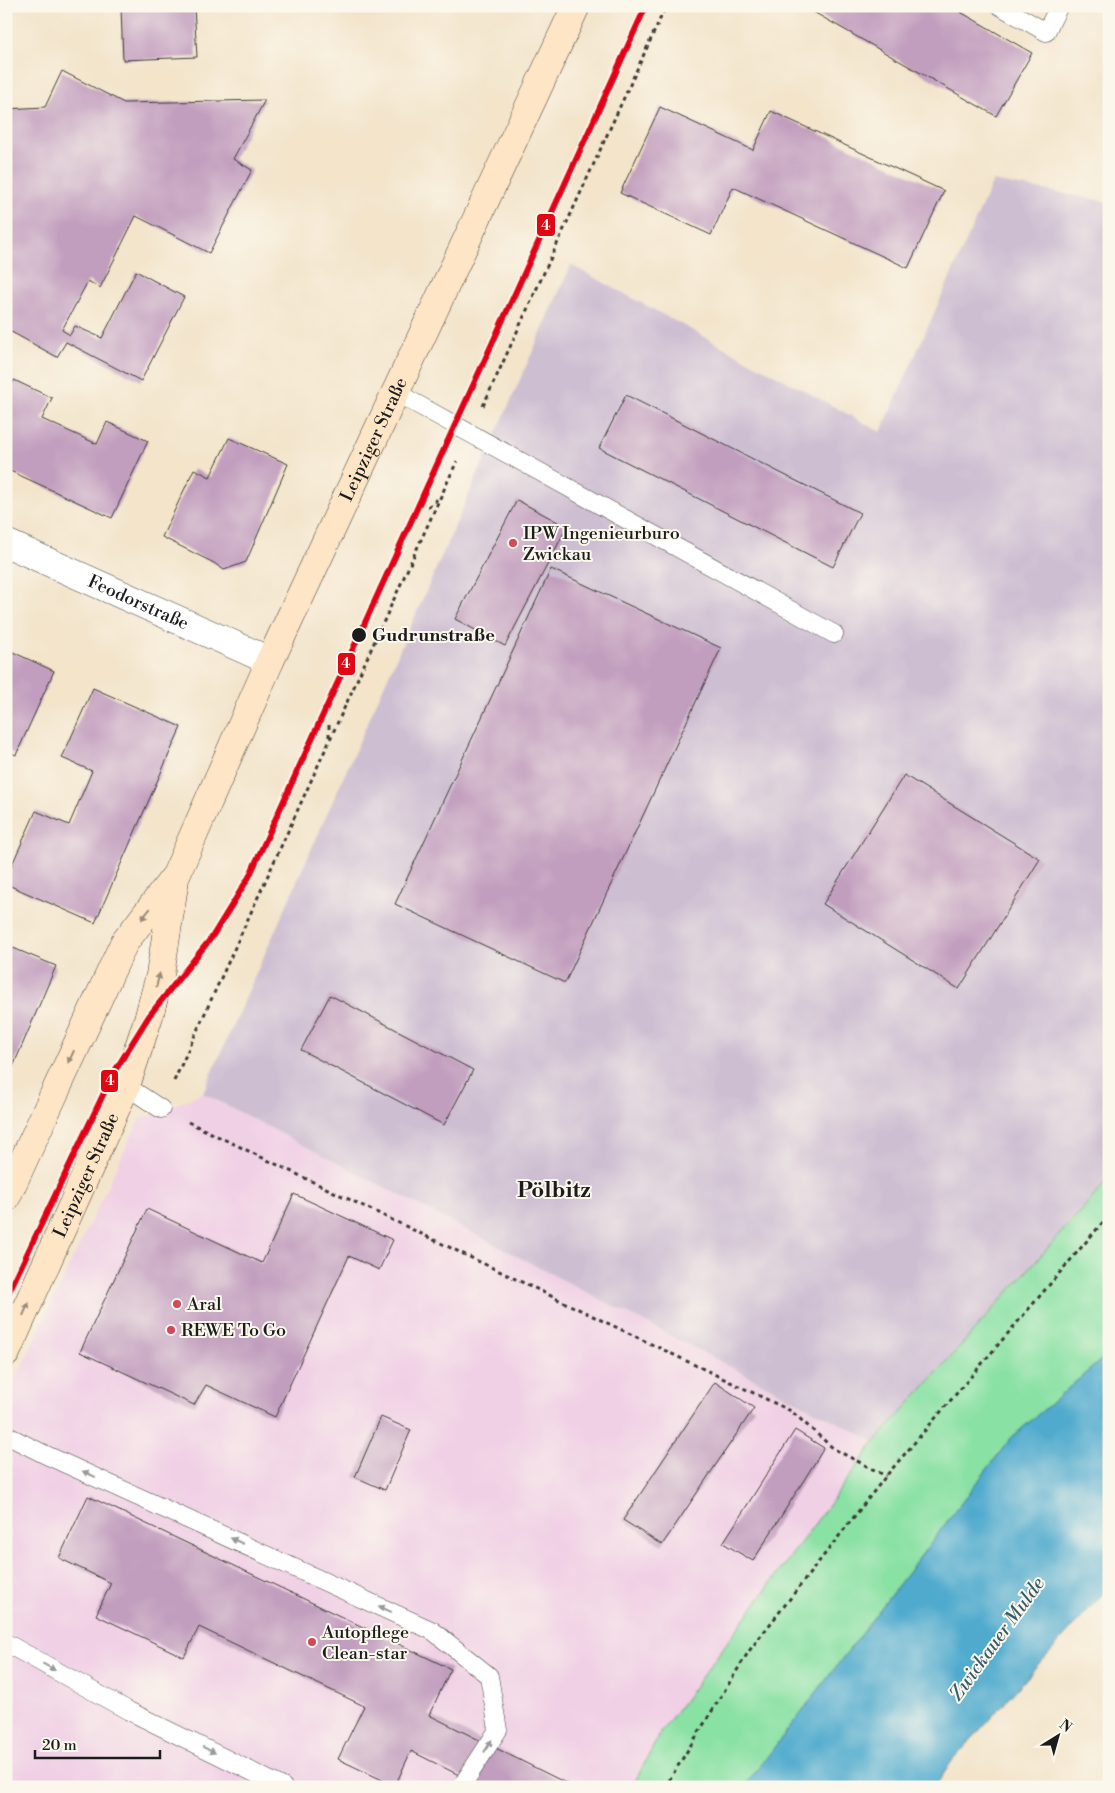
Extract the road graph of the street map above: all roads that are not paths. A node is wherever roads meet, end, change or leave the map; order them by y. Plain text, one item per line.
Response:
1 (576, 6) edge
2 (1000, 6) edge
3 (1060, 6) edge
4 (395, 392) junction
5 (6, 543) edge
6 (834, 634) dead end
7 (270, 661) junction
8 (176, 875) junction
9 (126, 1086) junction
10 (161, 1109) road end
11 (6, 1198) edge
12 (6, 1353) edge
13 (6, 1436) edge
14 (6, 1643) edge
15 (283, 1787) edge
16 (462, 1787) edge

1 - 4 street, Leipziger Straße
2 - 3 lane
4 - 6 lane
4 - 7 street, Leipziger Straße
5 - 7 street, Feodorstraße
7 - 8 street, Leipziger Straße
9 -> 8 street, Leipziger Straße
8 -> 11 street, Leipziger Straße
9 - 10 lane
12 -> 9 street, Leipziger Straße
16 -> 13 lane
14 -> 15 lane

